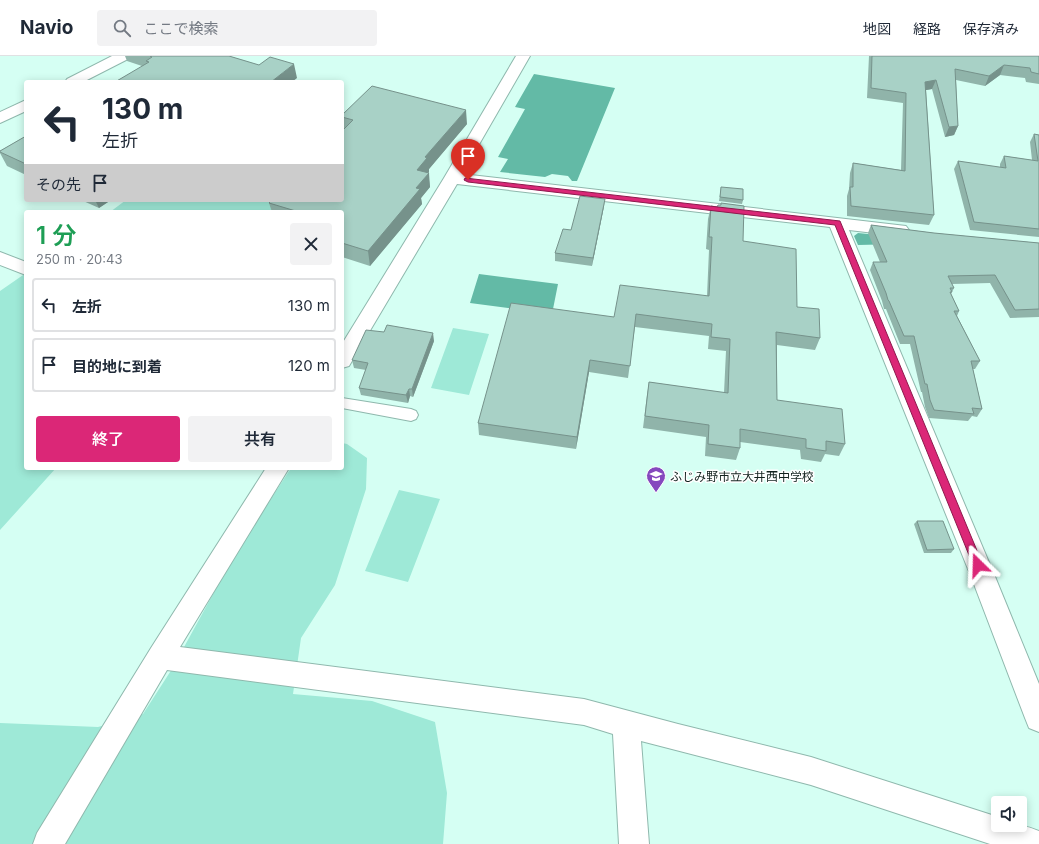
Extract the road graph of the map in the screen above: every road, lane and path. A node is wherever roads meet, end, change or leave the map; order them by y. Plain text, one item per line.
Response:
1 (123, 56) edge
2 (523, 56) edge
3 (76, 80) edge
4 (24, 106) edge
5 (0, 118) edge
6 (452, 178) junction
7 (837, 223) junction
8 (920, 232) edge
9 (0, 258) edge
10 (24, 268) edge
11 (344, 358) edge
12 (344, 403) edge
13 (411, 415) dead end
14 (277, 470) edge
15 (160, 657) junction
16 (1039, 718) edge
17 (626, 723) junction
18 (48, 844) edge
19 (634, 844) edge
20 (1035, 844) edge

1 - 3 street
2 - 6 street
4 - 5 street
6 - 7 street
6 - 11 street
7 - 8 street
7 - 16 street
9 - 10 street
12 - 13 lane
14 - 15 street
15 - 17 street
15 - 18 street
17 - 19 street
17 - 20 street

